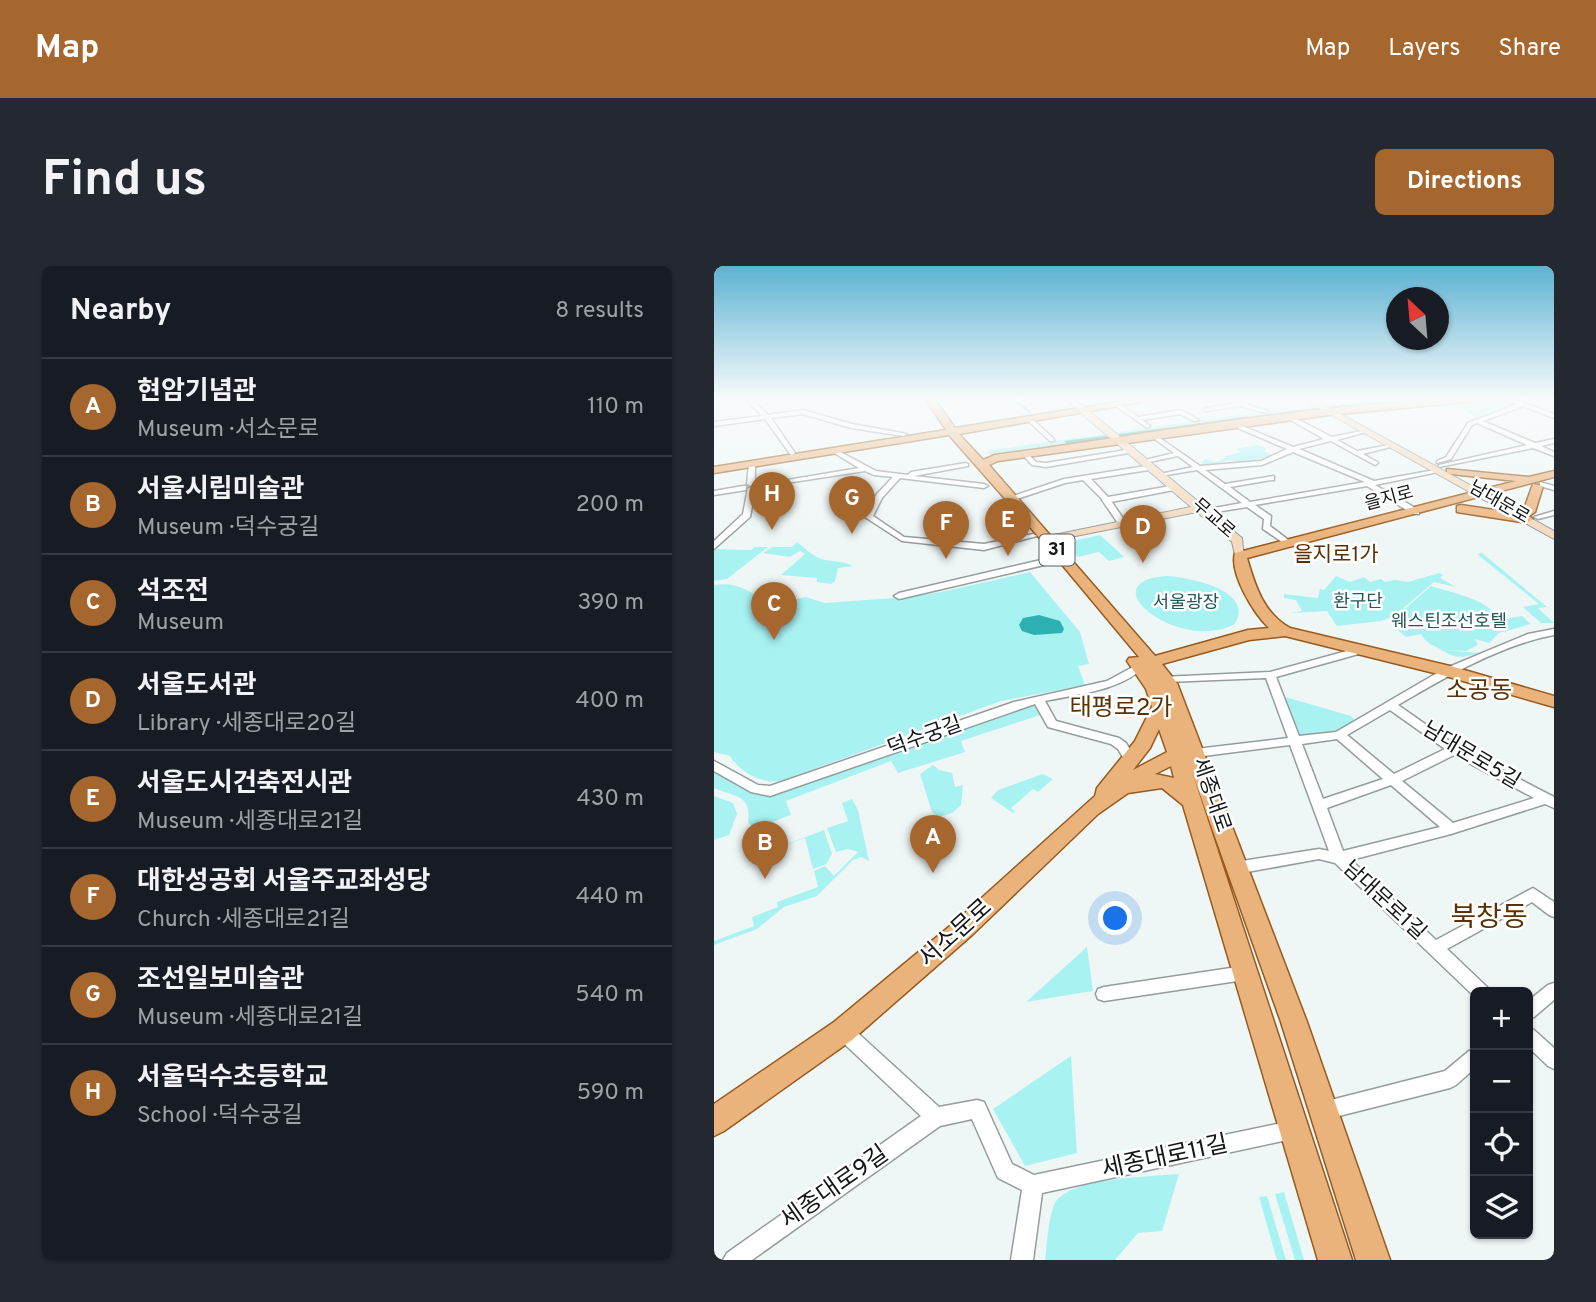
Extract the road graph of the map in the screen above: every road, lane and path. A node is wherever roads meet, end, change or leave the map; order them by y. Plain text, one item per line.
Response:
1 (786, 444) edge
2 (843, 444) edge
3 (873, 444) edge
4 (882, 444) edge
5 (955, 444) edge
6 (960, 444) edge
7 (972, 444) edge
8 (1029, 444) edge
9 (1073, 444) edge
10 (1124, 444) edge
11 (1166, 444) edge
12 (1282, 444) edge
13 (1310, 444) edge
14 (1339, 444) edge
15 (1395, 444) edge
16 (1457, 444) edge
17 (1536, 444) edge
18 (1392, 445) joint
19 (1533, 445) junction
20 (1293, 449) junction
21 (832, 450) junction
22 (1132, 451) junction
23 (988, 452) junction
24 (792, 453) junction
25 (1356, 453) junction
26 (1025, 454) junction
27 (1180, 454) junction
28 (1554, 454) edge
29 (1262, 463) junction
30 (1375, 463) dead end
31 (752, 464) junction
32 (1148, 464) junction
33 (966, 465) junction
34 (714, 468) edge
35 (984, 468) junction
36 (1199, 468) junction
37 (863, 469) junction
38 (1444, 469) junction
39 (1554, 474) edge
40 (1162, 475) junction
41 (898, 476) junction
42 (1085, 478) junction
43 (1372, 484) junction
44 (1545, 484) edge
45 (761, 485) joint
46 (984, 486) junction
47 (1224, 486) junction
48 (749, 487) junction
49 (1176, 487) junction
50 (714, 493) edge
51 (1493, 495) junction
52 (1011, 498) junction
53 (1106, 500) junction
54 (1249, 504) junction
55 (1458, 505) junction
56 (1203, 510) junction
57 (1416, 512) junction
58 (1554, 513) edge
59 (1531, 516) junction
60 (1123, 524) junction
61 (1554, 528) edge
62 (1033, 536) junction
63 (1554, 536) edge
64 (1049, 540) junction
65 (1288, 544) junction
66 (714, 546) edge
67 (1241, 559) junction
68 (1054, 560) junction
69 (899, 596) dead end
70 (1262, 614) junction
71 (1285, 631) junction
72 (1554, 632) edge
73 (1248, 635) junction
74 (1358, 651) junction
75 (1146, 664) junction
76 (1448, 671) junction
77 (1270, 675) junction
78 (1166, 679) junction
79 (1038, 699) junction
80 (1554, 702) edge
81 (1391, 705) junction
82 (1160, 707) junction
83 (1339, 735) junction
84 (1293, 742) junction
85 (1454, 750) junction
86 (1187, 754) junction
87 (1131, 761) junction
88 (714, 765) edge
89 (1393, 780) junction
90 (1116, 793) junction
91 (1549, 801) edge
92 (1318, 806) junction
93 (1091, 809) junction
94 (1195, 810) junction
95 (1451, 829) junction
96 (1339, 858) junction
97 (1236, 868) junction
98 (1554, 911) edge
99 (1435, 948) junction
100 (1244, 973) junction
101 (1476, 987) edge
102 (1554, 990) edge
103 (1104, 994) dead end
104 (1533, 1007) edge
105 (843, 1031) junction
106 (1533, 1041) edge
107 (1554, 1060) edge
108 (1470, 1061) edge
109 (1323, 1111) junction
110 (936, 1117) junction
111 (714, 1121) edge
112 (1296, 1129) junction
113 (1033, 1185) junction
114 (734, 1260) edge
115 (1022, 1260) edge
116 (1335, 1260) edge
117 (1373, 1260) edge

1 - 24 street
2 - 24 main road
3 - 21 main road
4 - 21 main road
5 - 33 main road, 세종대로 / 31
6 - 35 main road, 세종대로 / 31
7 - 23 main road
8 - 23 main road
9 - 26 main road
10 - 22 main road, 무교로
11 - 27 street
12 - 20 street
13 - 20 street
14 - 25 street
15 - 38 main road, 남대문로
16 - 38 street
17 - 19 street
18 - 25 street
18 - 38 main road, 남대문로
19 - 28 street
19 - 38 street
20 - 29 street
20 - 43 street
21 - 31 main road
21 - 37 street
22 - 26 street
22 - 32 main road, 무교로
23 - 26 main road
23 - 35 main road
24 - 34 main road
25 - 30 street
27 - 32 street
27 - 36 street
29 - 36 street
29 - 47 street
31 - 34 main road
31 - 48 street
32 - 40 main road, 무교로
32 - 42 street
33 - 41 street
33 - 46 main road, 세종대로 / 31
35 - 52 main road, 세종대로 / 31
36 - 40 street
36 - 47 street
37 - 41 street
37 - 45 street
38 - 43 street
38 - 44 main road
38 - 51 main road, 남대문로
38 - 55 main road
39 - 44 main road, 을지로
40 - 49 main road, 무교로
41 - 46 street
41 - 62 street
42 - 52 street
42 - 53 street
43 - 54 street
43 - 57 street
44 - 51 main road, 을지로
44 - 59 main road
45 - 48 street
46 - 62 main road, 세종대로 / 31
47 - 54 street
48 - 50 street
48 - 66 street
49 - 53 street, 무교로
49 - 56 main road, 무교로
51 - 55 main road, 을지로
51 - 59 main road, 남대문로
52 - 64 main road, 세종대로 / 31
53 - 60 street
54 - 56 street
54 - 65 street
55 - 57 main road, 을지로
55 - 59 main road
55 - 67 main road, 을지로
56 - 60 main road
56 - 67 main road, 무교로
57 - 65 main road, 을지로
58 - 59 street
59 - 61 main road, 남대문로
59 - 63 main road, 남대문로
60 - 64 main road
62 - 68 main road, 세종대로 / 31
64 - 75 main road, 세종대로 / 31
65 - 67 main road, 을지로
67 - 70 main road
68 - 69 street
68 - 75 main road, 세종대로 / 31
70 - 71 main road
70 - 73 main road
71 - 73 main road
71 - 74 main road
72 - 76 street
73 - 75 main road
74 - 76 main road
74 - 77 street
75 - 78 main road, 세종대로
75 - 79 street, 덕수궁길
75 - 82 main road, 세종대로
76 - 80 main road
76 - 81 street
77 - 78 street
77 - 84 street, 남대문로1길
78 - 86 main road, 세종대로
79 - 87 street
79 - 88 street, 덕수궁길
81 - 83 street
81 - 85 street, 남대문로5길
82 - 86 main road, 세종대로
82 - 87 main road
83 - 84 street
83 - 89 street
84 - 86 street
84 - 92 street, 남대문로1길
85 - 89 street
85 - 91 street, 남대문로5길
86 - 90 main road, 서소문로
86 - 94 main road, 세종대로
86 - 97 main road, 세종대로
87 - 93 main road
89 - 92 street
89 - 95 street
90 - 93 main road, 서소문로
90 - 94 main road
91 - 95 street
92 - 96 street, 남대문로1길
93 - 105 main road, 서소문로
94 - 100 main road, 세종대로
95 - 96 street
96 - 97 street
96 - 99 street, 남대문로1길
97 - 109 main road, 세종대로
98 - 99 street
99 - 101 street, 남대문로1길
100 - 103 street
100 - 112 main road, 세종대로
102 - 104 street
105 - 110 street
105 - 111 main road, 서소문로
106 - 107 street
108 - 109 street
109 - 117 main road, 세종대로
110 - 113 street
110 - 114 street, 세종대로9길
112 - 113 street, 세종대로11길
112 - 116 main road, 세종대로
113 - 115 street

